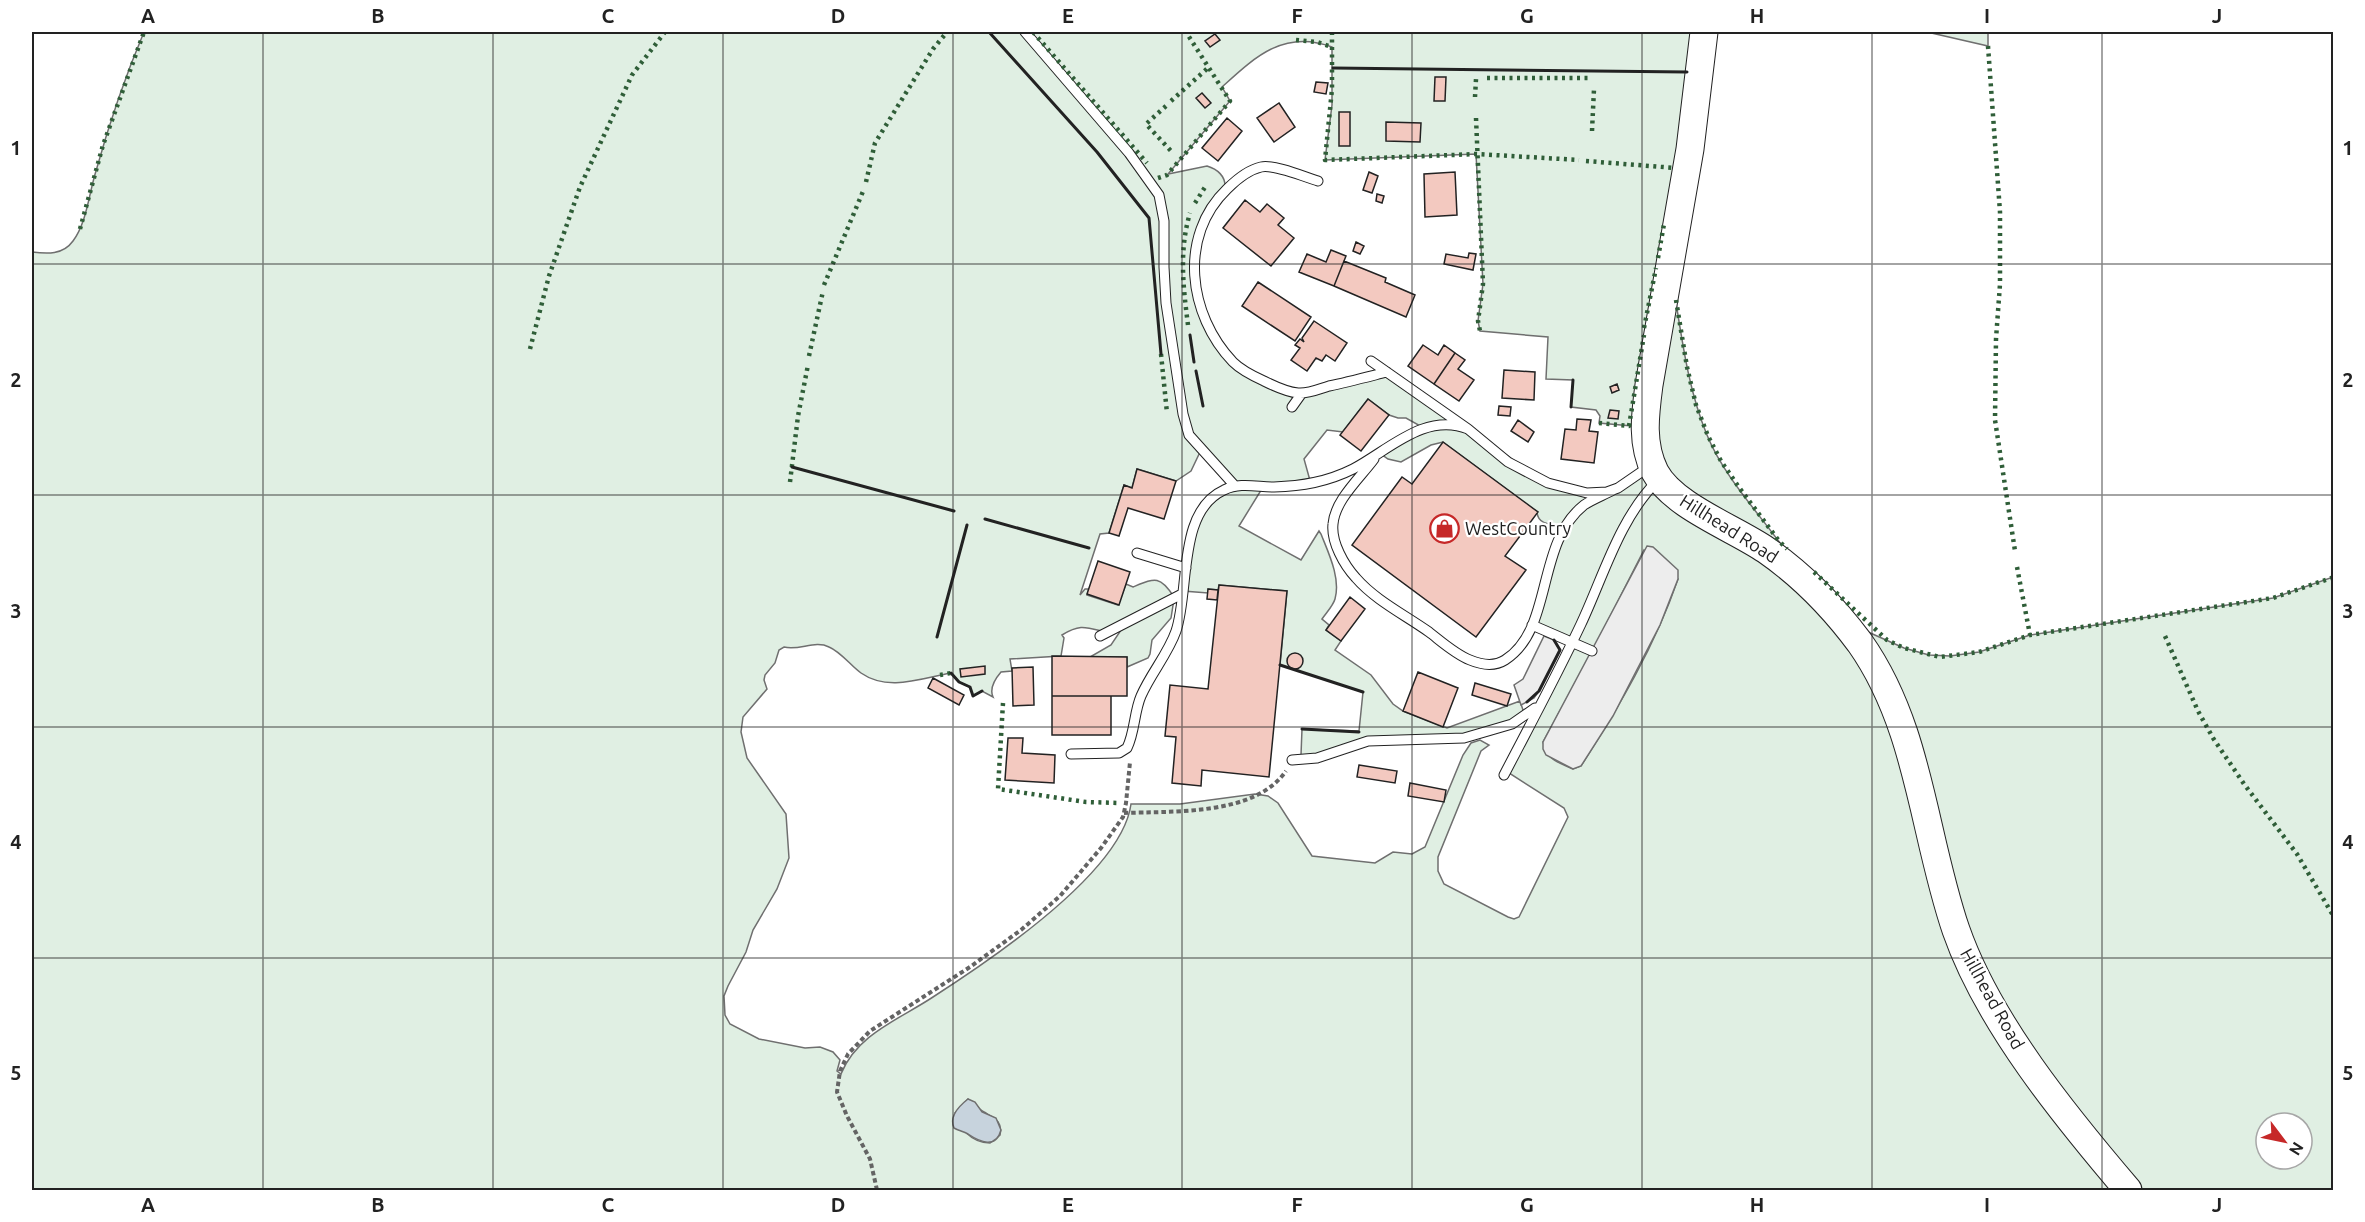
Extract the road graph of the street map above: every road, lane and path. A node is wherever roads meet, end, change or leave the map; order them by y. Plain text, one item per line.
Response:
1 (1025, 32) edge
2 (1704, 32) edge
3 (1318, 181) dead end
4 (1371, 361) dead end
5 (1387, 372) junction
6 (1302, 393) junction
7 (1292, 407) dead end
8 (1468, 429) junction
9 (1378, 455) junction
10 (1656, 472) junction
11 (1235, 486) junction
12 (1613, 490) junction
13 (1137, 553) dead end
14 (1186, 568) junction
15 (1182, 594) junction
16 (1532, 625) junction
17 (1100, 636) dead end
18 (1572, 643) junction
19 (1593, 651) dead end
20 (1544, 696) junction
21 (1131, 738) junction
22 (1071, 754) dead end
23 (1292, 760) joint
24 (1504, 775) dead end
25 (1124, 813) junction
26 (877, 1191) edge
27 (2128, 1191) edge

1 - 11 lane
2 - 10 street
3 - 6 lane
4 - 5 lane
5 - 6 lane
5 - 8 lane
6 - 7 lane
8 - 9 lane
8 - 12 lane
9 - 11 lane
9 - 16 lane
10 - 12 lane
10 - 18 lane
10 - 27 street, Hillhead Road
11 - 14 lane
12 - 16 lane
13 - 14 lane
14 - 15 lane
15 - 17 lane
15 - 21 lane
16 - 18 lane
18 - 19 lane
18 - 20 lane
20 - 23 lane
20 - 24 lane
21 - 22 lane
21 - 25 path
23 - 25 path
25 - 26 path

